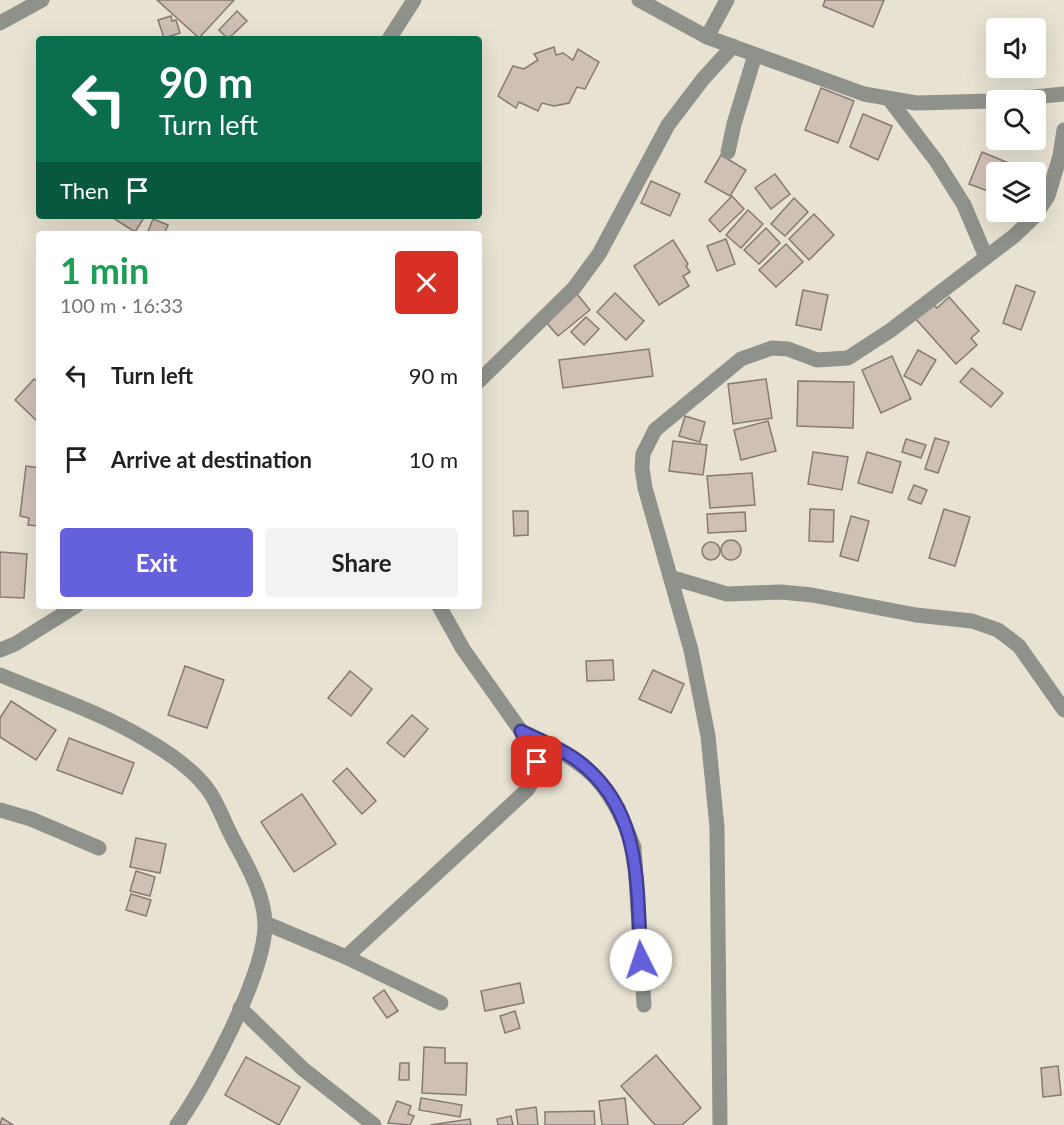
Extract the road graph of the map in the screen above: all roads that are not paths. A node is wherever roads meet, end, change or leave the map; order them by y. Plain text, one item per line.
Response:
1 (42, 0) edge
2 (414, 0) edge
3 (639, 0) edge
4 (727, 0) edge
5 (0, 23) edge
6 (391, 36) edge
7 (707, 37) junction
8 (733, 46) junction
9 (755, 54) junction
10 (1064, 94) edge
11 (889, 99) junction
12 (1064, 130) edge
13 (728, 152) dead end
14 (986, 257) junction
15 (482, 378) edge
16 (673, 578) junction
17 (71, 609) edge
18 (441, 609) edge
19 (0, 650) edge
20 (0, 675) edge
21 (1064, 710) edge
22 (521, 731) junction
23 (0, 810) edge
24 (99, 848) dead end
25 (265, 923) junction
26 (346, 957) junction
27 (441, 1003) dead end
28 (644, 1005) dead end
29 (240, 1008) junction
30 (177, 1125) edge
31 (374, 1125) edge
32 (720, 1125) edge

1 - 5 street
2 - 6 street
3 - 7 street
4 - 7 street
7 - 8 street
8 - 9 street
8 - 15 street
9 - 11 street
9 - 13 street
10 - 11 street
11 - 14 street
12 - 14 street
14 - 16 street
16 - 21 street
16 - 32 street
17 - 19 street
18 - 22 street
20 - 25 street
22 - 26 street
22 - 28 street
23 - 24 street
25 - 26 street
25 - 29 street
26 - 27 street
29 - 30 street
29 - 31 street

